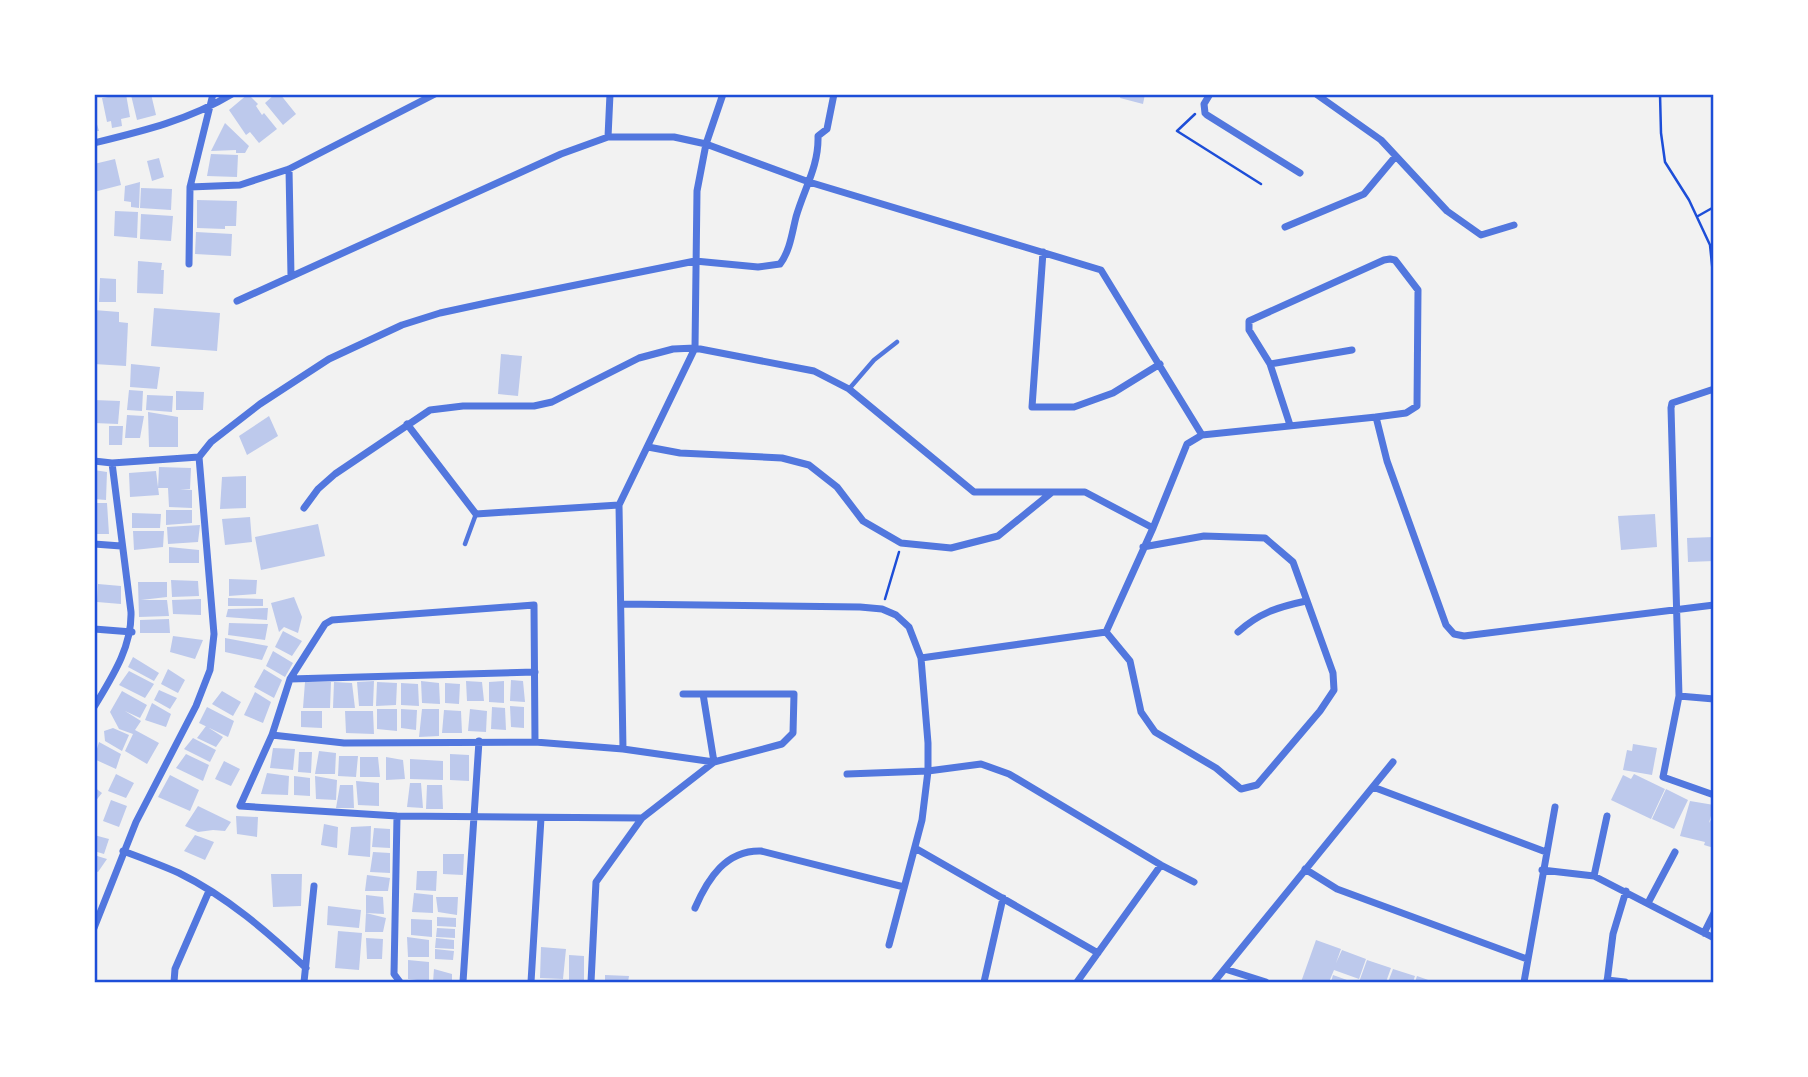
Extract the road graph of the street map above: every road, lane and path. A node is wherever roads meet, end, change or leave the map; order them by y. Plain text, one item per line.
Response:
1 (213, 94) edge
2 (232, 94) edge
3 (435, 94) edge
4 (610, 94) edge
5 (723, 94) edge
6 (834, 94) edge
7 (1210, 94) edge
8 (1316, 94) edge
9 (1660, 94) edge
10 (1204, 104) junction
11 (210, 108) junction
12 (608, 137) junction
13 (94, 143) edge
14 (706, 144) junction
15 (1395, 157) junction
16 (289, 169) junction
17 (1300, 173) dead end
18 (809, 183) junction
19 (1261, 184) dead end
20 (190, 187) junction
21 (1713, 207) edge
22 (1698, 216) junction
23 (1514, 225) dead end
24 (1285, 227) dead end
25 (1043, 252) junction
26 (695, 261) junction
27 (189, 264) dead end
28 (291, 276) junction
29 (1713, 284) edge
30 (237, 301) dead end
31 (897, 342) dead end
32 (695, 348) junction
33 (1352, 350) dead end
34 (1160, 364) junction
35 (1270, 364) junction
36 (849, 389) junction
37 (1713, 389) edge
38 (1376, 417) junction
39 (407, 424) junction
40 (1290, 425) junction
41 (1202, 435) junction
42 (648, 447) junction
43 (200, 457) junction
44 (94, 461) edge
45 (112, 463) junction
46 (1051, 492) junction
47 (619, 505) junction
48 (304, 508) dead end
49 (475, 514) junction
50 (1153, 528) junction
51 (901, 543) junction
52 (94, 544) edge
53 (465, 544) dead end
54 (121, 546) junction
55 (1143, 547) junction
56 (1306, 601) junction
57 (621, 604) junction
58 (1713, 605) edge
59 (1678, 608) junction
60 (882, 609) junction
61 (94, 629) edge
62 (131, 632) junction
63 (1106, 632) junction
64 (1238, 632) dead end
65 (921, 658) junction
66 (535, 672) junction
67 (290, 678) junction
68 (683, 694) dead end
69 (703, 694) junction
70 (1679, 696) junction
71 (1713, 699) edge
72 (94, 707) edge
73 (272, 736) junction
74 (479, 741) junction
75 (535, 742) junction
76 (623, 749) junction
77 (714, 762) junction
78 (1393, 762) dead end
79 (928, 771) junction
80 (847, 774) dead end
81 (1373, 787) junction
82 (1713, 795) edge
83 (1555, 807) dead end
84 (1607, 816) dead end
85 (397, 817) junction
86 (472, 817) junction
87 (541, 818) junction
88 (642, 818) junction
89 (915, 848) junction
90 (123, 851) junction
91 (1546, 852) junction
92 (1675, 852) dead end
93 (1161, 865) junction
94 (1305, 869) junction
95 (1542, 870) junction
96 (1594, 876) junction
97 (1195, 882) dead end
98 (314, 886) dead end
99 (904, 887) junction
100 (209, 891) junction
101 (1626, 891) junction
102 (1003, 898) junction
103 (1648, 903) junction
104 (695, 908) dead end
105 (1713, 913) edge
106 (94, 928) edge
107 (1704, 933) junction
108 (1713, 938) edge
109 (889, 945) dead end
110 (1098, 953) junction
111 (1527, 959) junction
112 (306, 968) junction
113 (1225, 968) junction
114 (1607, 981) edge
115 (174, 982) edge
116 (304, 982) edge
117 (400, 982) edge
118 (463, 982) edge
119 (531, 982) edge
120 (591, 982) edge
121 (984, 982) edge
122 (1077, 982) edge
123 (1213, 982) edge
124 (1266, 982) edge
125 (1524, 982) edge
126 (1625, 982) edge

1 - 11 street
2 - 11 street
3 - 16 street
4 - 12 street
5 - 14 street
6 - 18 street
7 - 10 street
8 - 15 street
9 - 22 path
10 - 17 street
10 - 19 path
11 - 13 street
11 - 20 street
12 - 14 street
12 - 28 street
14 - 18 street
14 - 26 street
15 - 23 street
15 - 24 street
16 - 20 street
16 - 28 street
18 - 25 street
18 - 26 street
20 - 27 street
21 - 22 path
22 - 29 path
25 - 34 street
25 - 34 street
26 - 32 street
26 - 43 street
28 - 30 street
31 - 36 lane
32 - 36 street
32 - 39 street
32 - 42 street
33 - 35 street
34 - 41 street
35 - 38 street
35 - 40 street
36 - 46 street
37 - 59 street
38 - 40 street
38 - 59 street
39 - 48 street
39 - 49 street
40 - 41 street
41 - 50 street
42 - 47 street
42 - 51 street
43 - 45 street
43 - 90 street
44 - 45 street
45 - 54 street
46 - 50 street
46 - 51 street
47 - 49 street
47 - 57 street
49 - 53 lane
50 - 55 street
51 - 60 path
52 - 54 street
54 - 62 street
55 - 56 street
55 - 63 street
56 - 63 street
56 - 64 street
57 - 60 street
57 - 76 street
58 - 59 street
59 - 70 street
60 - 65 street
61 - 62 street
62 - 72 street
63 - 65 street
65 - 79 street
66 - 67 street
66 - 67 street
66 - 75 street
67 - 73 street
68 - 69 street
69 - 77 street
69 - 77 street
70 - 71 street
70 - 82 street
73 - 74 street
73 - 85 street
74 - 75 street
74 - 86 street
75 - 76 street
76 - 77 street
77 - 88 street
78 - 81 street
79 - 80 street
79 - 89 street
79 - 93 street
81 - 91 street
81 - 94 street
83 - 91 street
84 - 96 street
85 - 86 street
85 - 117 street
86 - 87 street
86 - 118 street
87 - 88 street
87 - 119 street
88 - 120 street
89 - 99 street
89 - 102 street
90 - 100 street
90 - 106 street
91 - 95 street
92 - 103 street
93 - 97 street
93 - 110 street
94 - 111 street
94 - 113 street
95 - 96 street
95 - 111 street
96 - 101 street
98 - 112 street
99 - 104 street
99 - 109 street
100 - 112 street
100 - 115 street
101 - 103 street
101 - 114 street
102 - 110 street
102 - 121 street
103 - 107 street
105 - 107 street
107 - 108 street
110 - 122 street
111 - 125 street
112 - 116 street
113 - 123 street
113 - 124 street
114 - 126 street

